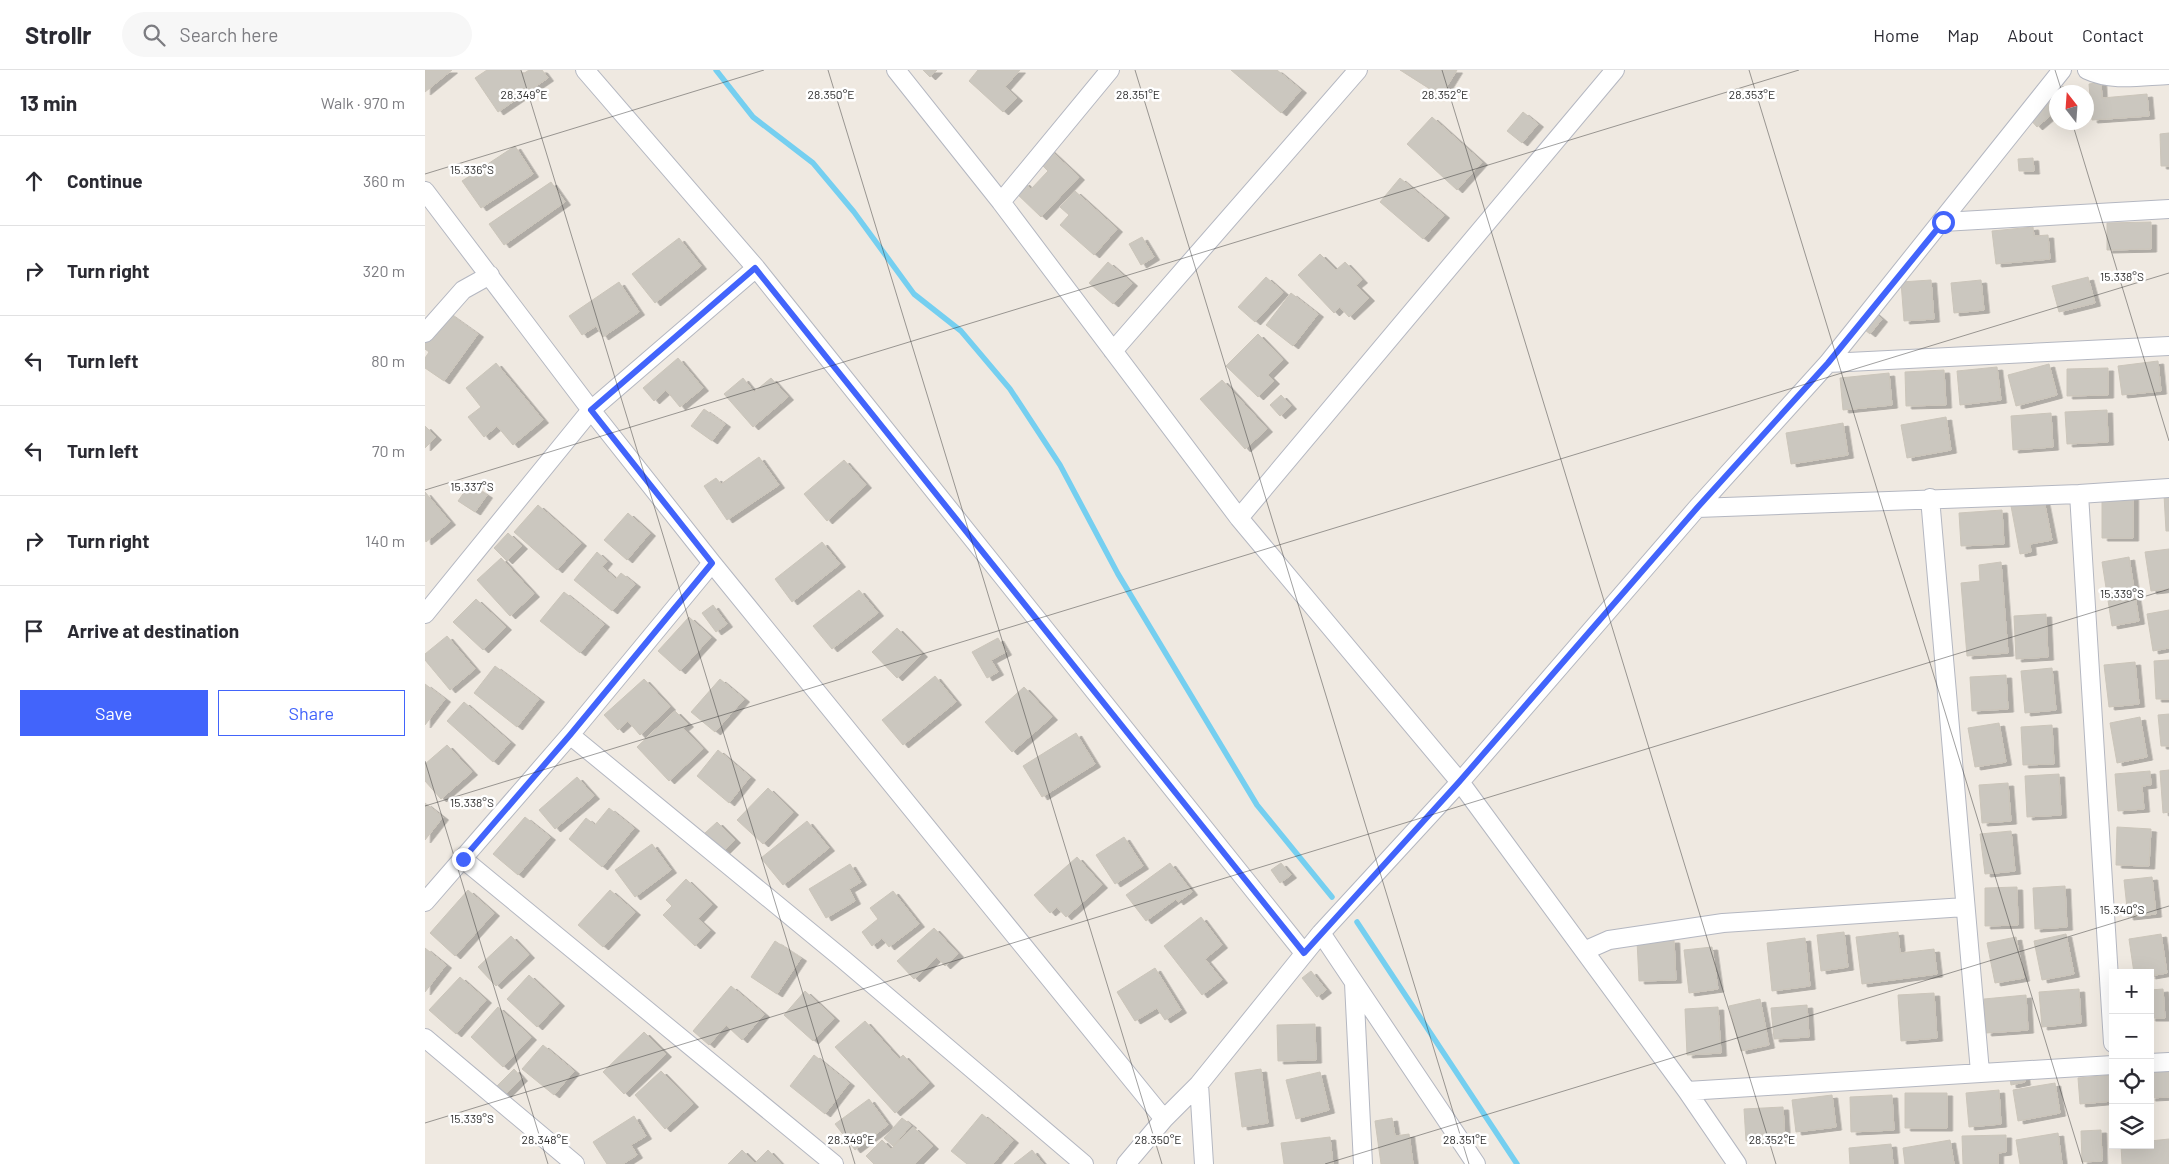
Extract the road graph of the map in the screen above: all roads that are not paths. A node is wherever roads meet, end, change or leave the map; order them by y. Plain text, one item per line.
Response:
1 (585, 70) edge
2 (896, 70) edge
3 (1110, 70) edge
4 (1358, 70) edge
5 (1615, 70) edge
6 (2062, 70) edge
7 (2087, 70) edge
8 (2169, 75) edge
9 (425, 191) edge
10 (1001, 202) junction
11 (2169, 209) edge
12 (1943, 222) junction
13 (755, 268) junction
14 (490, 275) junction
15 (425, 333) edge
16 (2169, 346) edge
17 (1113, 351) junction
18 (1828, 363) junction
19 (591, 410) junction
20 (2169, 488) edge
21 (2079, 494) junction
22 (1930, 498) junction
23 (1697, 508) junction
24 (1239, 518) junction
25 (712, 563) junction
26 (425, 614) edge
27 (570, 735) junction
28 (1459, 782) junction
29 (463, 859) junction
30 (425, 902) edge
31 (1965, 907) junction
32 (1321, 933) junction
33 (1583, 951) junction
34 (1304, 953) junction
35 (1354, 982) junction
36 (2111, 1014) edge
37 (1378, 1018) junction
38 (425, 1038) edge
39 (1357, 1042) junction
40 (2169, 1062) edge
41 (2154, 1063) edge
42 (2109, 1065) edge
43 (1980, 1072) junction
44 (1199, 1084) junction
45 (1687, 1091) junction
46 (1164, 1118) junction
47 (575, 1164) edge
48 (834, 1164) edge
49 (1084, 1164) edge
50 (1126, 1164) edge
51 (1204, 1164) edge
52 (1363, 1164) edge
53 (1476, 1164) edge
54 (1737, 1164) edge

1 - 13 street
2 - 10 street
3 - 10 street
4 - 17 street
5 - 24 street
6 - 12 street
7 - 8 street
9 - 14 street
10 - 17 street
11 - 12 street
12 - 18 street
13 - 19 street
13 - 34 street
14 - 15 street
14 - 19 street
16 - 18 street
17 - 24 street
18 - 23 street
19 - 25 street
19 - 26 street
20 - 21 street
21 - 22 street
21 - 36 street
22 - 23 street
22 - 31 street
23 - 28 street
24 - 28 street
25 - 27 street
25 - 46 street
27 - 29 street
27 - 49 street
28 - 32 street
28 - 33 street
29 - 30 street
29 - 48 street
31 - 33 street
31 - 43 street
32 - 34 street
32 - 35 street
33 - 45 street
34 - 44 street
35 - 37 street
35 - 39 street
37 - 39 street
37 - 53 street
38 - 47 street
39 - 52 street
40 - 41 street
42 - 43 street
43 - 45 street
44 - 46 street
44 - 51 street
45 - 54 street
46 - 50 street

